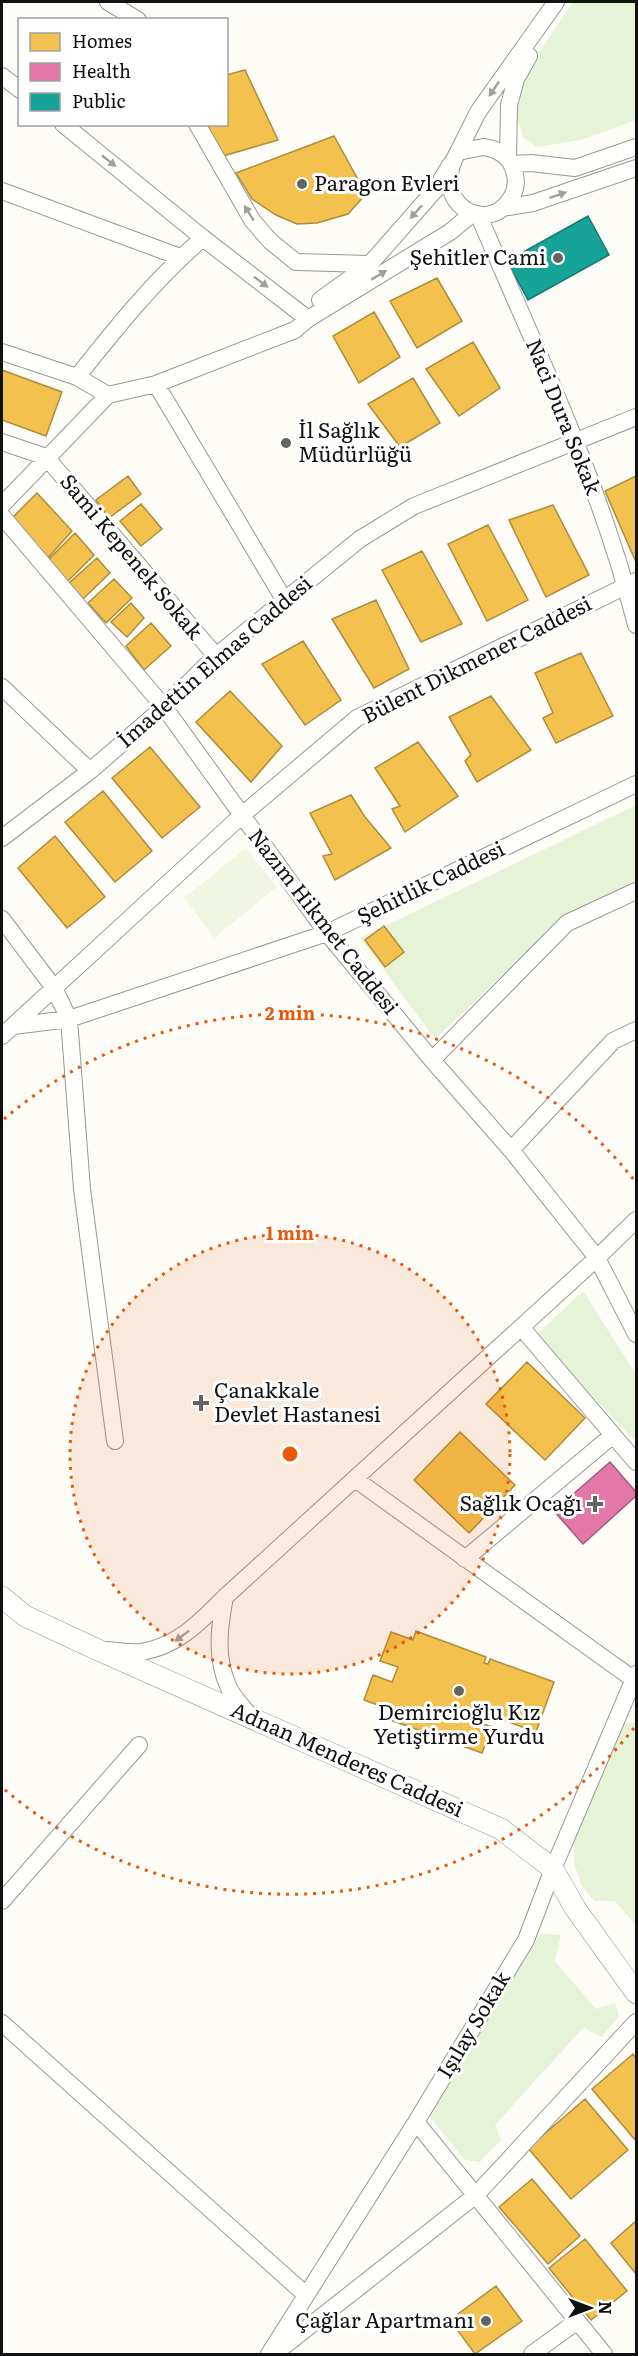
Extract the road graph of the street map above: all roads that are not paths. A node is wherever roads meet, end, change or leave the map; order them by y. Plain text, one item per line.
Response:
1 (108, 2) edge
2 (556, 2) edge
3 (135, 18) edge
4 (540, 24) junction
5 (2, 76) edge
6 (18, 88) edge
7 (65, 126) edge
8 (198, 126) edge
9 (636, 147) edge
10 (454, 158) junction
11 (510, 161) junction
12 (636, 168) edge
13 (2, 191) edge
14 (502, 208) junction
15 (476, 214) junction
16 (203, 238) junction
17 (180, 257) junction
18 (370, 264) junction
19 (305, 316) junction
20 (2, 352) edge
21 (77, 377) junction
22 (156, 384) junction
23 (108, 395) junction
24 (636, 417) edge
25 (2, 442) edge
26 (577, 442) junction
27 (46, 457) junction
28 (2, 505) edge
29 (2, 516) edge
30 (631, 583) edge
31 (285, 601) junction
32 (636, 624) edge
33 (216, 656) junction
34 (2, 687) edge
35 (164, 707) junction
36 (90, 771) junction
37 (636, 784) edge
38 (241, 816) junction
39 (2, 838) edge
40 (636, 891) edge
41 (2, 920) edge
42 (327, 933) junction
43 (54, 988) junction
44 (69, 1018) junction
45 (636, 1030) edge
46 (7, 1031) edge
47 (432, 1060) junction
48 (511, 1150) junction
49 (636, 1220) edge
50 (597, 1258) junction
51 (520, 1328) junction
52 (636, 1334) edge
53 (613, 1435) junction
54 (115, 1441) dead end
55 (636, 1462) edge
56 (355, 1479) junction
57 (465, 1559) junction
58 (2, 1597) edge
59 (225, 1597) junction
60 (96, 1649) junction
61 (635, 1679) edge
62 (252, 1718) junction
63 (139, 1745) dead end
64 (553, 1869) junction
65 (2, 1901) edge
66 (636, 1993) edge
67 (636, 2022) edge
68 (2, 2024) edge
69 (416, 2122) junction
70 (476, 2194) junction
71 (306, 2295) junction
72 (576, 2322) junction
73 (269, 2355) edge
74 (274, 2355) edge
75 (532, 2355) edge
76 (604, 2355) edge

1 - 3 street
2 - 4 street
4 -> 10 street
4 - 11 street
5 - 6 street
7 -> 16 street
18 -> 8 street
9 - 11 street
10 - 11 street
10 - 15 street
10 -> 18 street
11 - 14 street
14 -> 12 street
13 - 17 street
14 - 15 street
19 -> 15 street
15 - 26 street, Naci Dura Sokak
16 - 17 street
16 -> 19 street
17 - 21 street
18 - 19 street
19 - 22 street
20 - 21 street
21 - 23 street
22 - 23 street
22 - 31 street
23 - 27 street
24 - 26 street, İmadettin Elmas Caddesi
25 - 27 street
26 - 30 street, Naci Dura Sokak
26 - 31 street, İmadettin Elmas Caddesi
27 - 28 street
27 - 33 street, Sami Kepenek Sokak
29 - 35 street, Nazım Hikmet Caddesi
30 - 32 street, Naci Dura Sokak
30 - 38 street, Bülent Dikmener Caddesi
31 - 33 street, İmadettin Elmas Caddesi
33 - 35 street, İmadettin Elmas Caddesi
34 - 36 street
35 - 36 street, İmadettin Elmas Caddesi
35 - 38 street, Nazım Hikmet Caddesi
36 - 39 street, İmadettin Elmas Caddesi
37 - 42 street, Şehitlik Caddesi
38 - 42 street, Nazım Hikmet Caddesi
38 - 43 street, Bülent Dikmener Caddesi
40 - 47 street
41 - 43 street
42 - 44 street, Şehitlik Caddesi
42 - 47 street, Nazım Hikmet Caddesi
43 - 44 street
43 - 46 street, Bülent Dikmener Caddesi
44 - 46 street, Şehitlik Caddesi
44 - 54 street
45 - 48 street
47 - 48 street, Nazım Hikmet Caddesi
48 - 50 street, Nazım Hikmet Caddesi
49 - 50 street
50 - 51 street
50 - 52 street, Nazım Hikmet Caddesi
51 - 53 street
51 - 56 street
53 - 55 street
53 - 57 street
56 - 57 street
56 - 59 street
57 - 61 street
58 - 60 street, Adnan Menderes Caddesi
59 -> 60 street
59 - 62 street
60 - 62 street, Adnan Menderes Caddesi
61 - 64 street, Işılay Sokak
62 - 64 street, Adnan Menderes Caddesi
63 - 65 street
64 - 66 street, Adnan Menderes Caddesi
64 - 69 street, Işılay Sokak
67 - 70 street
68 - 71 street
69 - 70 street
69 - 71 street, Işılay Sokak
70 - 72 street
70 - 74 street
71 - 73 street, Işılay Sokak
72 - 75 street
72 - 76 street

